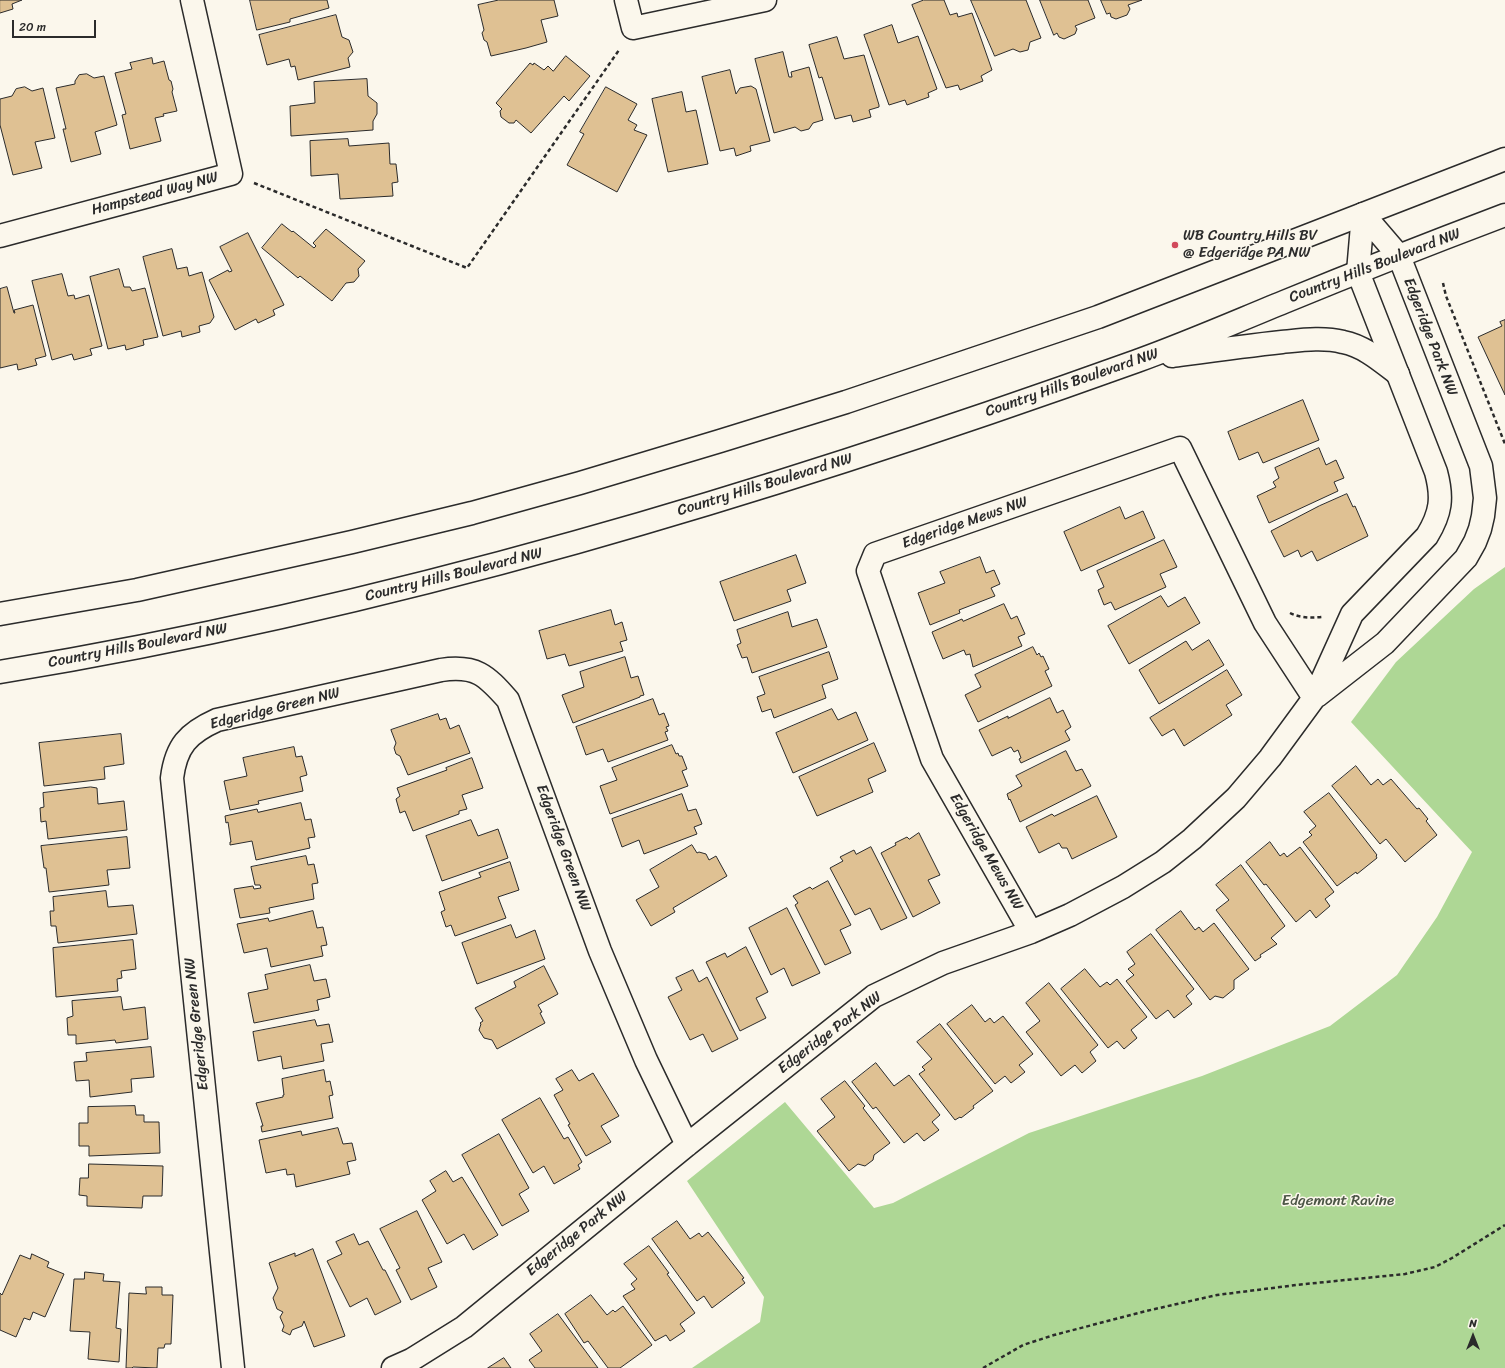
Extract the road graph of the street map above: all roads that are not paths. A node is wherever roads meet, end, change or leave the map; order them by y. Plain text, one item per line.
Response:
1 (192, 0) edge
2 (626, 0) edge
3 (765, 0) edge
4 (1505, 159) edge
5 (1363, 214) junction
6 (1505, 215) edge
7 (0, 236) edge
8 (1399, 256) junction
9 (1358, 272) junction
10 (1142, 360) junction
11 (1398, 374) junction
12 (0, 614) edge
13 (0, 672) edge
14 (1314, 698) junction
15 (1031, 932) junction
16 (687, 1145) junction
17 (233, 1368) edge
18 (392, 1368) edge

1 - 7 street, Hampstead Way NW
2 - 3 street
4 - 5 street
5 - 8 street, Edgeridge Park NW
5 - 9 street, Edgeridge Park NW
5 - 12 street
6 - 8 street, Country Hills Boulevard NW
8 - 9 street, Country Hills Boulevard NW
8 - 14 street, Edgeridge Park NW
9 - 10 street, Country Hills Boulevard NW
9 - 11 street, Edgeridge Park NW
10 - 11 street
10 - 13 street, Country Hills Boulevard NW
11 - 14 street, Edgeridge Park NW
14 - 15 street, Edgeridge Park NW
14 - 15 street, Edgeridge Mews NW
15 - 16 street, Edgeridge Park NW
16 - 17 street, Edgeridge Green NW
16 - 18 street, Edgeridge Park NW

